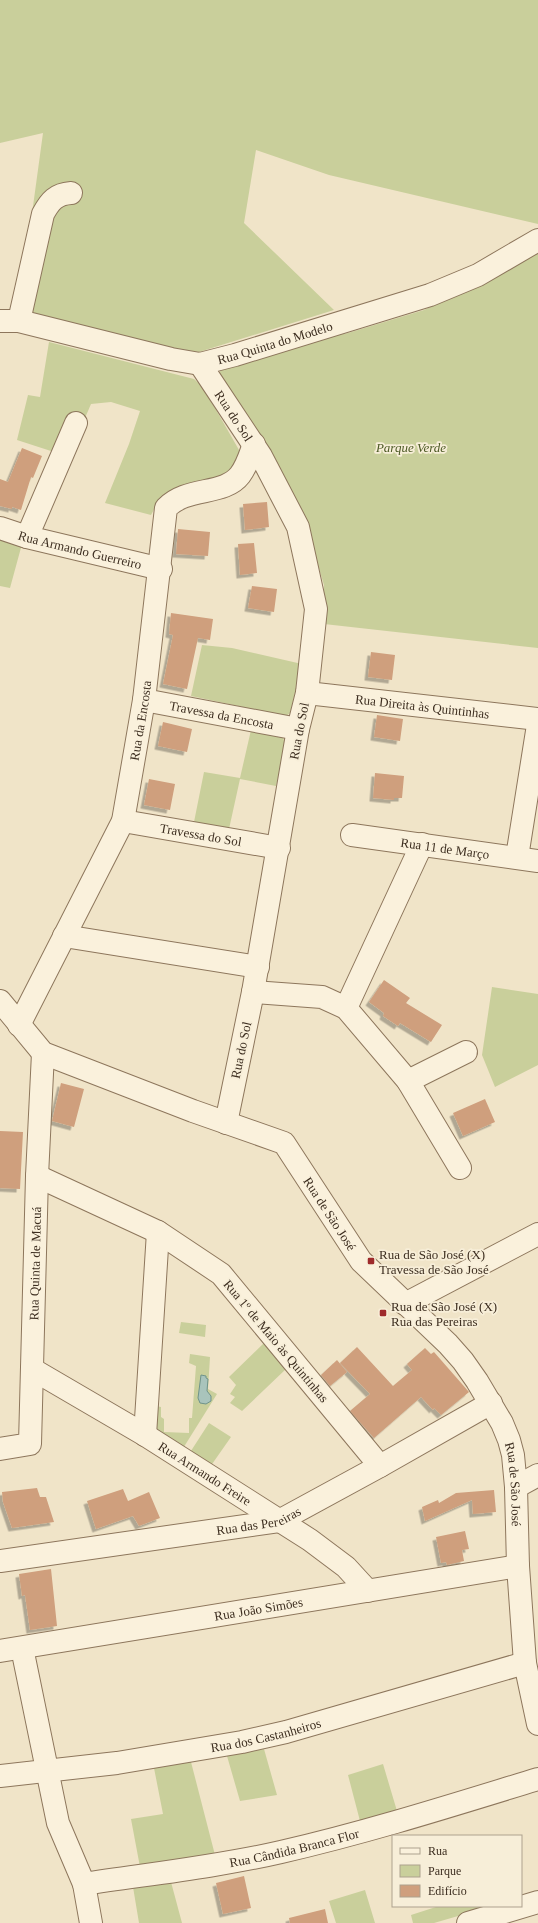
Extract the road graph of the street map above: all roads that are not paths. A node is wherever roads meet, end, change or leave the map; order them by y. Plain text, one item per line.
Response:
1 (71, 193) dead end
2 (538, 240) edge
3 (10, 321) edge
4 (200, 364) junction
5 (76, 423) dead end
6 (254, 444) junction
7 (0, 528) edge
8 (27, 537) junction
9 (161, 569) junction
10 (307, 693) junction
11 (144, 700) junction
12 (538, 719) edge
13 (538, 725) edge
14 (298, 729) junction
15 (123, 821) junction
16 (352, 835) dead end
17 (422, 844) junction
18 (279, 848) junction
19 (528, 859) edge
20 (64, 936) junction
21 (258, 967) junction
22 (253, 992) junction
23 (0, 1001) edge
24 (346, 1008) junction
25 (19, 1025) junction
26 (466, 1052) dead end
27 (43, 1053) junction
28 (408, 1081) junction
29 (226, 1123) junction
30 (460, 1168) dead end
31 (37, 1176) junction
32 (158, 1232) junction
33 (538, 1234) edge
34 (405, 1304) junction
35 (32, 1369) junction
36 (491, 1403) junction
37 (145, 1435) junction
38 (0, 1449) edge
39 (380, 1466) junction
40 (538, 1475) edge
41 (516, 1487) junction
42 (279, 1521) junction
43 (0, 1561) edge
44 (518, 1566) junction
45 (368, 1591) junction
46 (22, 1648) junction
47 (529, 1649) edge
48 (0, 1651) edge
49 (538, 1724) edge
50 (47, 1770) junction
51 (0, 1776) edge
52 (538, 1779) edge
53 (84, 1884) junction
54 (538, 1903) edge
55 (91, 1923) edge
56 (468, 1923) edge
57 (517, 1923) edge

1 - 3 street
2 - 4 street, Rua Quinta do Modelo
3 - 4 street, Rua Quinta do Modelo
4 - 6 street, Rua do Sol
5 - 8 street
6 - 9 street, Rua da Encosta
6 - 10 street, Rua do Sol
7 - 8 street, Rua Armando Guerreiro
8 - 9 street, Rua Armando Guerreiro
9 - 11 street, Rua da Encosta
10 - 12 street, Rua Direita às Quintinhas
10 - 14 street, Rua do Sol
11 - 14 street, Travessa da Encosta
11 - 15 street, Rua da Encosta
13 - 19 street
14 - 18 street, Rua do Sol
15 - 18 street, Travessa do Sol
15 - 20 street, Rua da Encosta
16 - 17 street, Rua 11 de Março
17 - 19 street, Rua 11 de Março
17 - 24 street
18 - 21 street, Rua do Sol
20 - 21 street
20 - 25 street, Rua da Encosta
21 - 22 street, Rua do Sol
22 - 24 street
22 - 29 street, Rua do Sol
23 - 25 street, Rua de São José
24 - 28 street
25 - 27 street, Rua de São José
26 - 28 street
27 - 29 street, Rua de São José
27 - 31 street, Rua Quinta de Macuá
28 - 30 street
29 - 34 street, Rua de São José
31 - 32 street, Rua 1º de Maio às Quintinhas
31 - 35 street, Rua Quinta de Macuá
32 - 37 street
32 - 39 street, Rua 1º de Maio às Quintinhas
33 - 34 street
34 - 36 street, Rua de São José
35 - 37 street, Rua Armando Freire
35 - 38 street, Rua Quinta de Macuá
36 - 39 street, Rua das Pereiras
36 - 41 street, Rua de São José
37 - 42 street, Rua Armando Freire
39 - 42 street, Rua das Pereiras
40 - 41 street
41 - 44 street, Rua de São José
42 - 43 street, Rua das Pereiras
42 - 45 street, Rua Armando Freire
44 - 45 street, Rua João Simões
44 - 47 street, Rua de São José
45 - 46 street, Rua João Simões
46 - 48 street, Rua João Simões
46 - 50 street
47 - 49 street, Rua de São José
47 - 50 street, Rua dos Castanheiros
50 - 51 street, Rua dos Castanheiros
50 - 53 street
52 - 53 street, Rua Cândida Branca Flor
53 - 55 street
54 - 56 street
54 - 57 street

